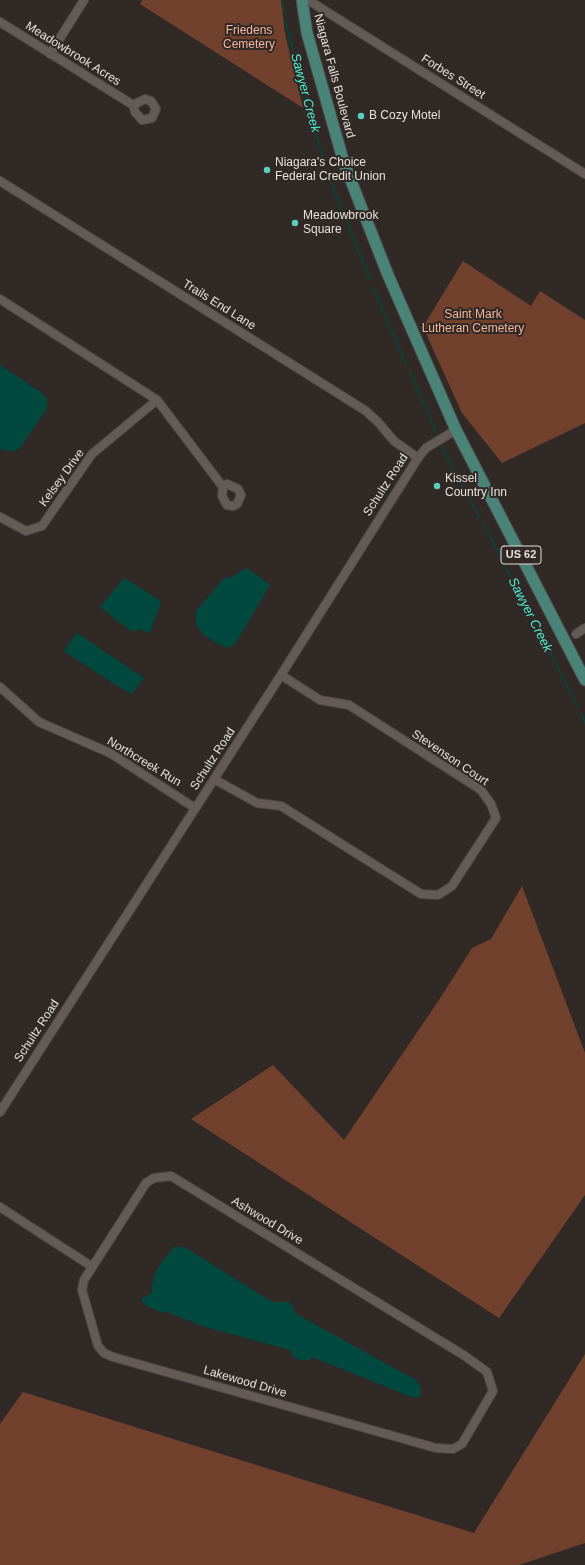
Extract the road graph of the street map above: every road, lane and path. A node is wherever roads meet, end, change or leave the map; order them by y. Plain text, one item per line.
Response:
1 (84, 0) edge
2 (302, 0) edge
3 (308, 0) edge
4 (0, 22) edge
5 (50, 54) junction
6 (133, 106) dead end
7 (585, 174) edge
8 (0, 181) edge
9 (0, 299) edge
10 (157, 400) junction
11 (456, 430) junction
12 (418, 458) junction
13 (223, 487) dead end
14 (0, 517) edge
15 (585, 628) edge
16 (576, 634) dead end
17 (281, 675) junction
18 (585, 680) edge
19 (0, 687) edge
20 (214, 779) junction
21 (195, 808) junction
22 (0, 1112) edge
23 (0, 1207) edge
24 (91, 1266) junction
25 (467, 1436) joint

1 - 5 street
2 - 11 main road, Niagara Falls Boulevard / US 62
3 - 7 street, Forbes Street
4 - 5 street, Meadowbrook Acres
5 - 6 street, Meadowbrook Acres
8 - 12 street, Trails End Lane
9 - 10 street
10 - 13 street
10 - 14 street, Kelsey Drive
11 - 12 street, Schultz Road
11 - 18 main road, Niagara Falls Boulevard / US 62
12 - 17 street, Schultz Road
15 - 16 street
17 - 20 street, Schultz Road
17 - 20 street, Stevenson Court
19 - 21 street, Northcreek Run
20 - 21 street, Schultz Road
21 - 22 street, Schultz Road
23 - 24 street
24 - 25 street, Lakewood Drive
24 - 25 street, Ashwood Drive

